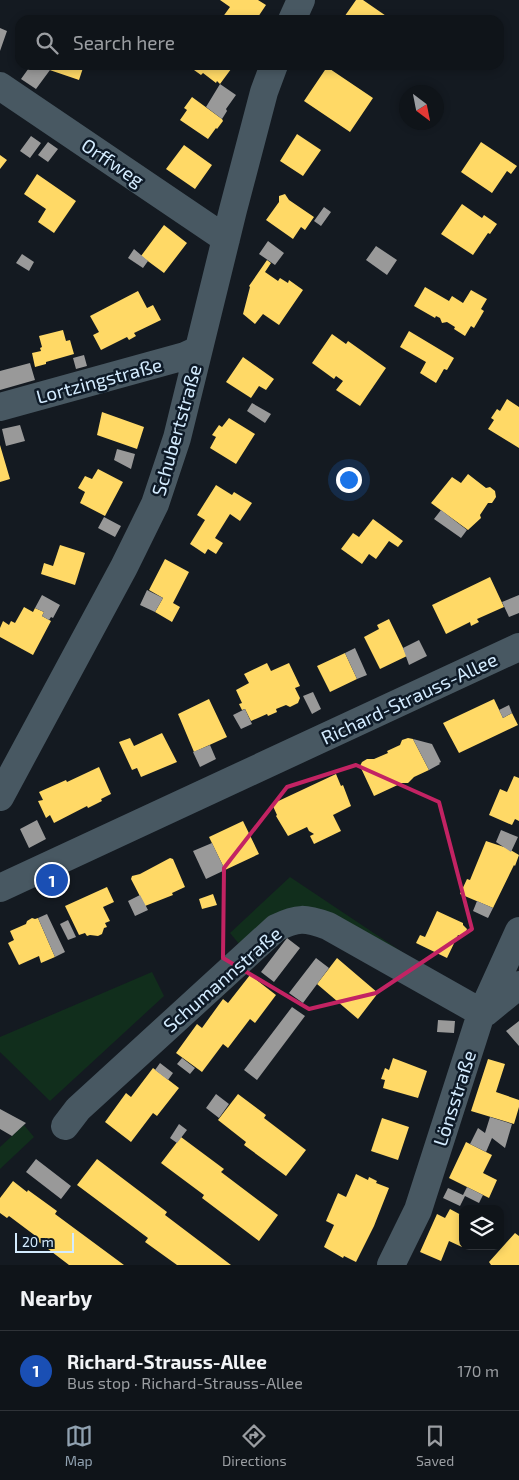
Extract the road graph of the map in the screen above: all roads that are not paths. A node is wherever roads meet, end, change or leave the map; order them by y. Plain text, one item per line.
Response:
1 (301, 0) edge
2 (294, 15) edge
3 (272, 70) edge
4 (0, 86) edge
5 (226, 239) junction
6 (198, 350) junction
7 (0, 407) edge
8 (519, 647) edge
9 (0, 797) edge
10 (0, 888) edge
11 (519, 931) edge
12 (519, 986) edge
13 (481, 1015) junction
14 (65, 1126) dead end
15 (391, 1265) edge

1 - 2 street
3 - 5 street, Schubertstraße
4 - 5 street, Orffweg
5 - 6 street, Schubertstraße
6 - 7 street, Lortzingstraße
6 - 9 street, Schubertstraße
8 - 10 street, Richard-Strauss-Allee
11 - 13 street, Lönsstraße
12 - 13 street
13 - 14 street, Schumannstraße
13 - 15 street, Lönsstraße

